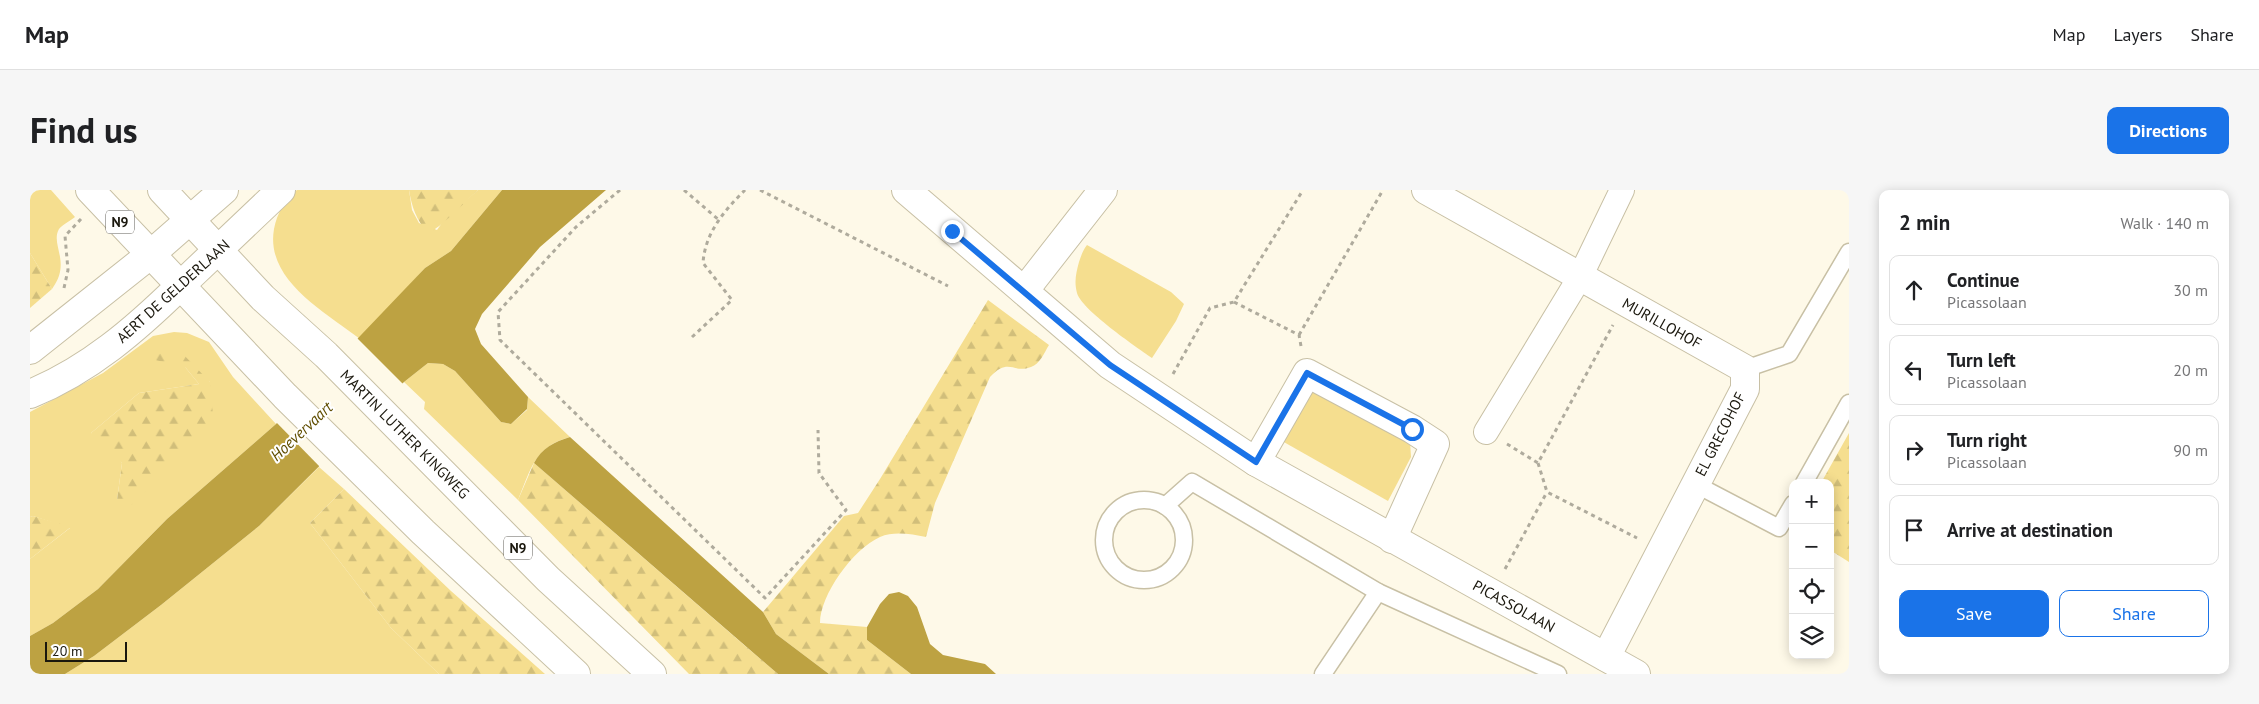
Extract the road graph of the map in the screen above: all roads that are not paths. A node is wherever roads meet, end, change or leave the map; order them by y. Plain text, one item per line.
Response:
1 (162, 190) edge
2 (224, 190) edge
3 (281, 190) edge
4 (906, 190) edge
5 (1103, 190) edge
6 (1426, 190) edge
7 (1622, 190) edge
8 (96, 197) edge
9 (189, 220) junction
10 (219, 249) junction
11 (1849, 252) edge
12 (151, 254) junction
13 (1580, 277) junction
14 (181, 285) junction
15 (1024, 291) junction
16 (30, 350) edge
17 (1745, 369) junction
18 (30, 394) edge
19 (1849, 403) edge
20 (1486, 432) road end
21 (1256, 462) junction
22 (1806, 479) edge
23 (1695, 484) junction
24 (1165, 506) junction
25 (1789, 511) edge
26 (1392, 539) junction
27 (1378, 592) junction
28 (1606, 657) junction
29 (1556, 673) edge
30 (576, 674) edge
31 (652, 674) edge
32 (1323, 674) edge
33 (1636, 674) edge

1 - 9 main road, MARTIN LUTHER KINGWEG / N9
2 - 9 main road
3 - 10 main road, AERT DE GELDERLAAN
4 - 15 main road, PICASSOLAAN
5 - 15 main road
6 - 13 main road, MURILLOHOF
7 - 13 street
8 - 12 main road, N9
9 - 10 main road, MARTIN LUTHER KINGWEG / N9
9 - 12 main road
10 - 14 main road, AERT DE GELDERLAAN
10 - 31 main road, MARTIN LUTHER KINGWEG / N9
11 - 17 lane
12 - 14 main road, N9
12 - 16 main road
13 - 17 main road, MURILLOHOF
13 - 20 street
14 - 18 main road, AERT DE GELDERLAAN
14 - 30 main road, N9
15 - 21 main road, PICASSOLAAN
17 - 23 main road, EL GRECOHOF
19 - 22 lane
21 - 26 main road, PICASSOLAAN
21 - 26 main road
23 - 25 lane, EL GRECOHOF
23 - 28 main road, EL GRECOHOF
24 - 24 lane
24 - 27 lane
26 - 28 main road, PICASSOLAAN
27 - 29 lane
27 - 32 lane
28 - 33 main road, PICASSOLAAN

